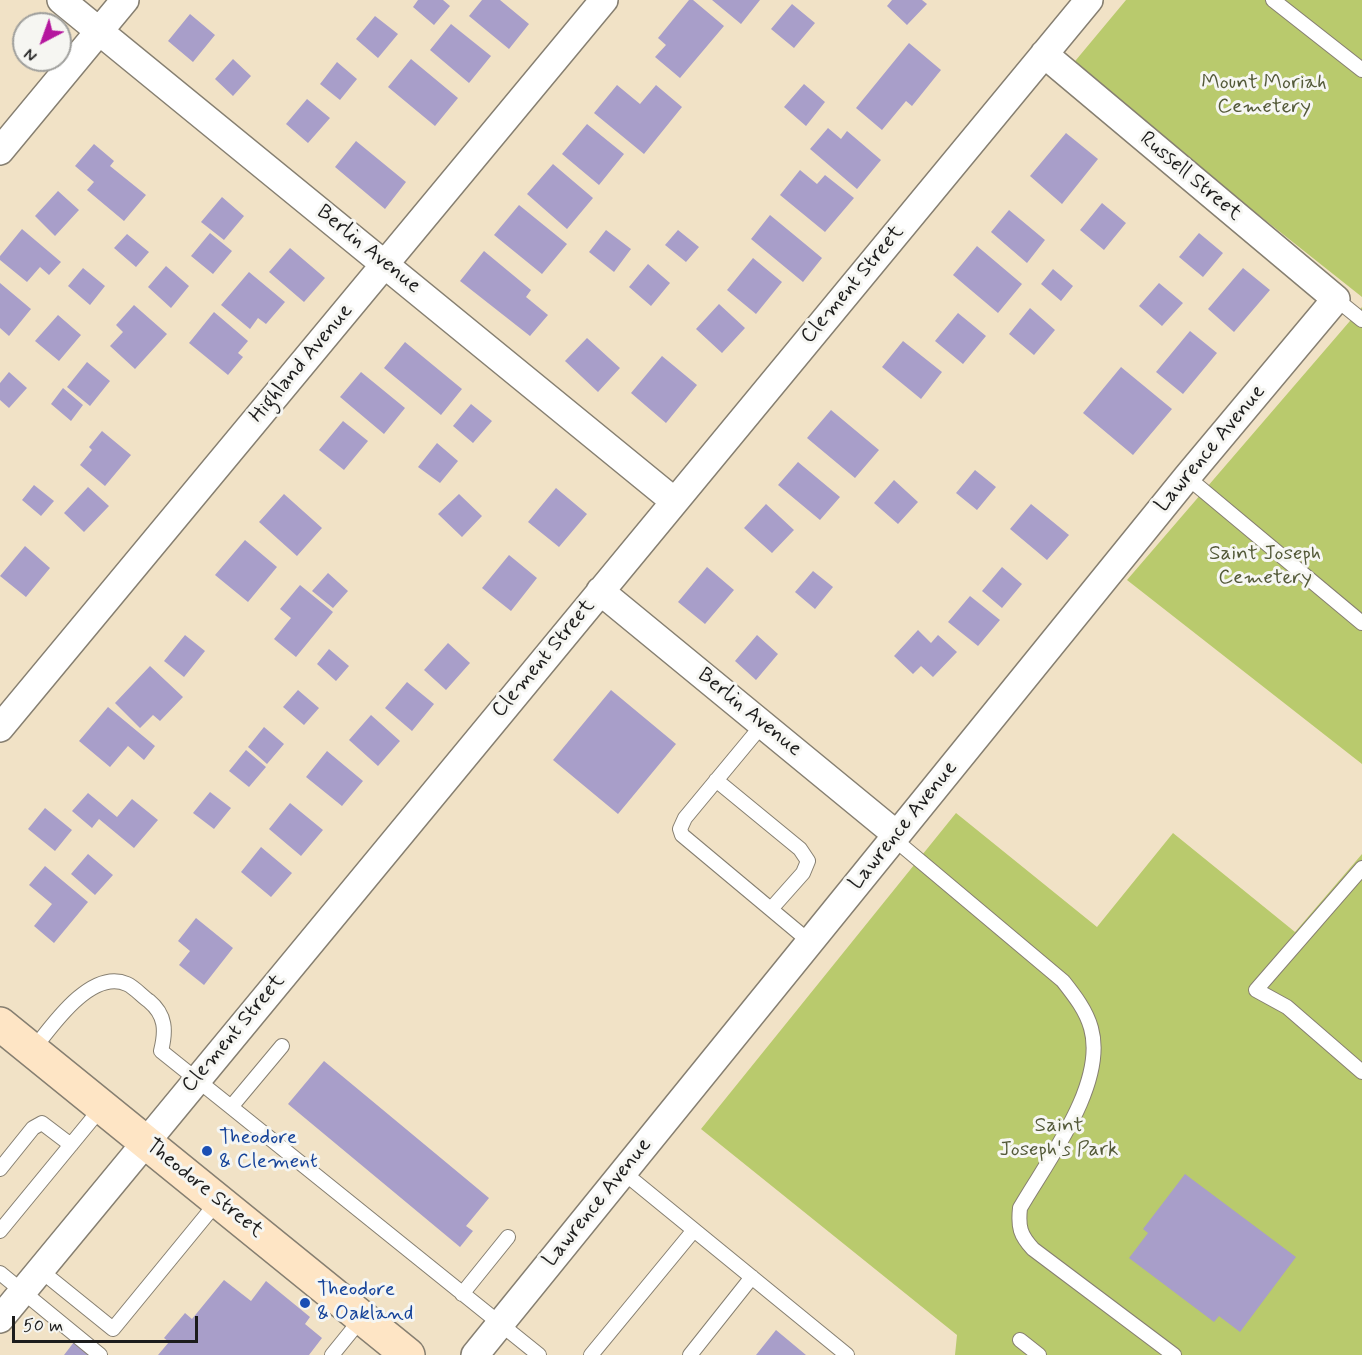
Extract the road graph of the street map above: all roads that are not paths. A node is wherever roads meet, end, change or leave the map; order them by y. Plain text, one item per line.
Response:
1 (61, 0) edge
2 (125, 0) edge
3 (604, 0) edge
4 (1089, 0) edge
5 (1273, 0) edge
6 (99, 32) junction
7 (1044, 54) junction
8 (1362, 70) edge
9 (0, 151) edge
10 (385, 264) junction
11 (1336, 299) junction
12 (1362, 320) edge
13 (1187, 477) junction
14 (674, 501) junction
15 (600, 591) junction
16 (1362, 623) edge
17 (763, 724) junction
18 (0, 728) edge
19 (716, 780) junction
20 (896, 837) junction
21 (1362, 868) edge
22 (771, 909) junction
23 (810, 942) junction
24 (0, 1024) edge
25 (282, 1046) dead end
26 (33, 1050) junction
27 (1362, 1072) edge
28 (196, 1079) junction
29 (102, 1107) junction
30 (231, 1107) junction
31 (145, 1142) junction
32 (71, 1145) junction
33 (0, 1169) edge
34 (624, 1172) junction
35 (218, 1201) junction
36 (694, 1230) junction
37 (0, 1232) edge
38 (508, 1237) dead end
39 (40, 1270) junction
40 (0, 1273) edge
41 (752, 1277) junction
42 (23, 1291) junction
43 (462, 1294) junction
44 (362, 1318) junction
45 (0, 1319) edge
46 (500, 1324) junction
47 (1020, 1340) dead end
48 (100, 1355) edge
49 (332, 1355) edge
50 (408, 1355) edge
51 (475, 1355) edge
52 (539, 1355) edge
53 (591, 1355) edge
54 (690, 1355) edge
55 (847, 1355) edge
56 (1039, 1355) edge
57 (1174, 1355) edge

1 - 6 street, Berlin Avenue
2 - 6 street
3 - 10 street, Highland Avenue
4 - 7 street, Clement Street
5 - 8 lane
6 - 9 street
6 - 10 street, Berlin Avenue
7 - 11 street, Russell Street
7 - 14 street, Clement Street
10 - 14 street, Berlin Avenue
10 - 18 street, Highland Avenue
11 - 12 lane
11 - 13 street, Lawrence Avenue
13 - 16 lane
13 - 20 street, Lawrence Avenue
14 - 15 street, Clement Street
15 - 17 street, Berlin Avenue
15 - 28 street, Clement Street
17 - 19 lane
17 - 20 street, Berlin Avenue
19 - 22 lane
19 - 22 lane
20 - 23 street, Lawrence Avenue
20 - 57 lane
21 - 27 lane
22 - 23 lane
23 - 34 street, Lawrence Avenue
24 - 26 main road, Theodore Street
25 - 30 lane
26 - 28 lane
26 - 29 main road, Theodore Street
28 - 30 lane
28 - 31 street, Clement Street
29 - 31 main road, Theodore Street
29 - 32 lane
30 - 43 lane
31 - 35 main road, Theodore Street
31 - 39 street, Clement Street
32 - 33 lane
32 - 37 lane
34 - 36 lane
34 - 46 street, Lawrence Avenue
35 - 39 lane
35 - 44 main road, Theodore Street
36 - 41 lane
36 - 53 lane
38 - 43 lane
39 - 42 street, Clement Street
40 - 42 lane
41 - 54 lane
41 - 55 lane
42 - 45 street, Clement Street
42 - 48 lane
43 - 46 lane
44 - 49 lane
44 - 50 main road, Theodore Street
46 - 51 street, Lawrence Avenue
46 - 52 lane
47 - 56 lane

